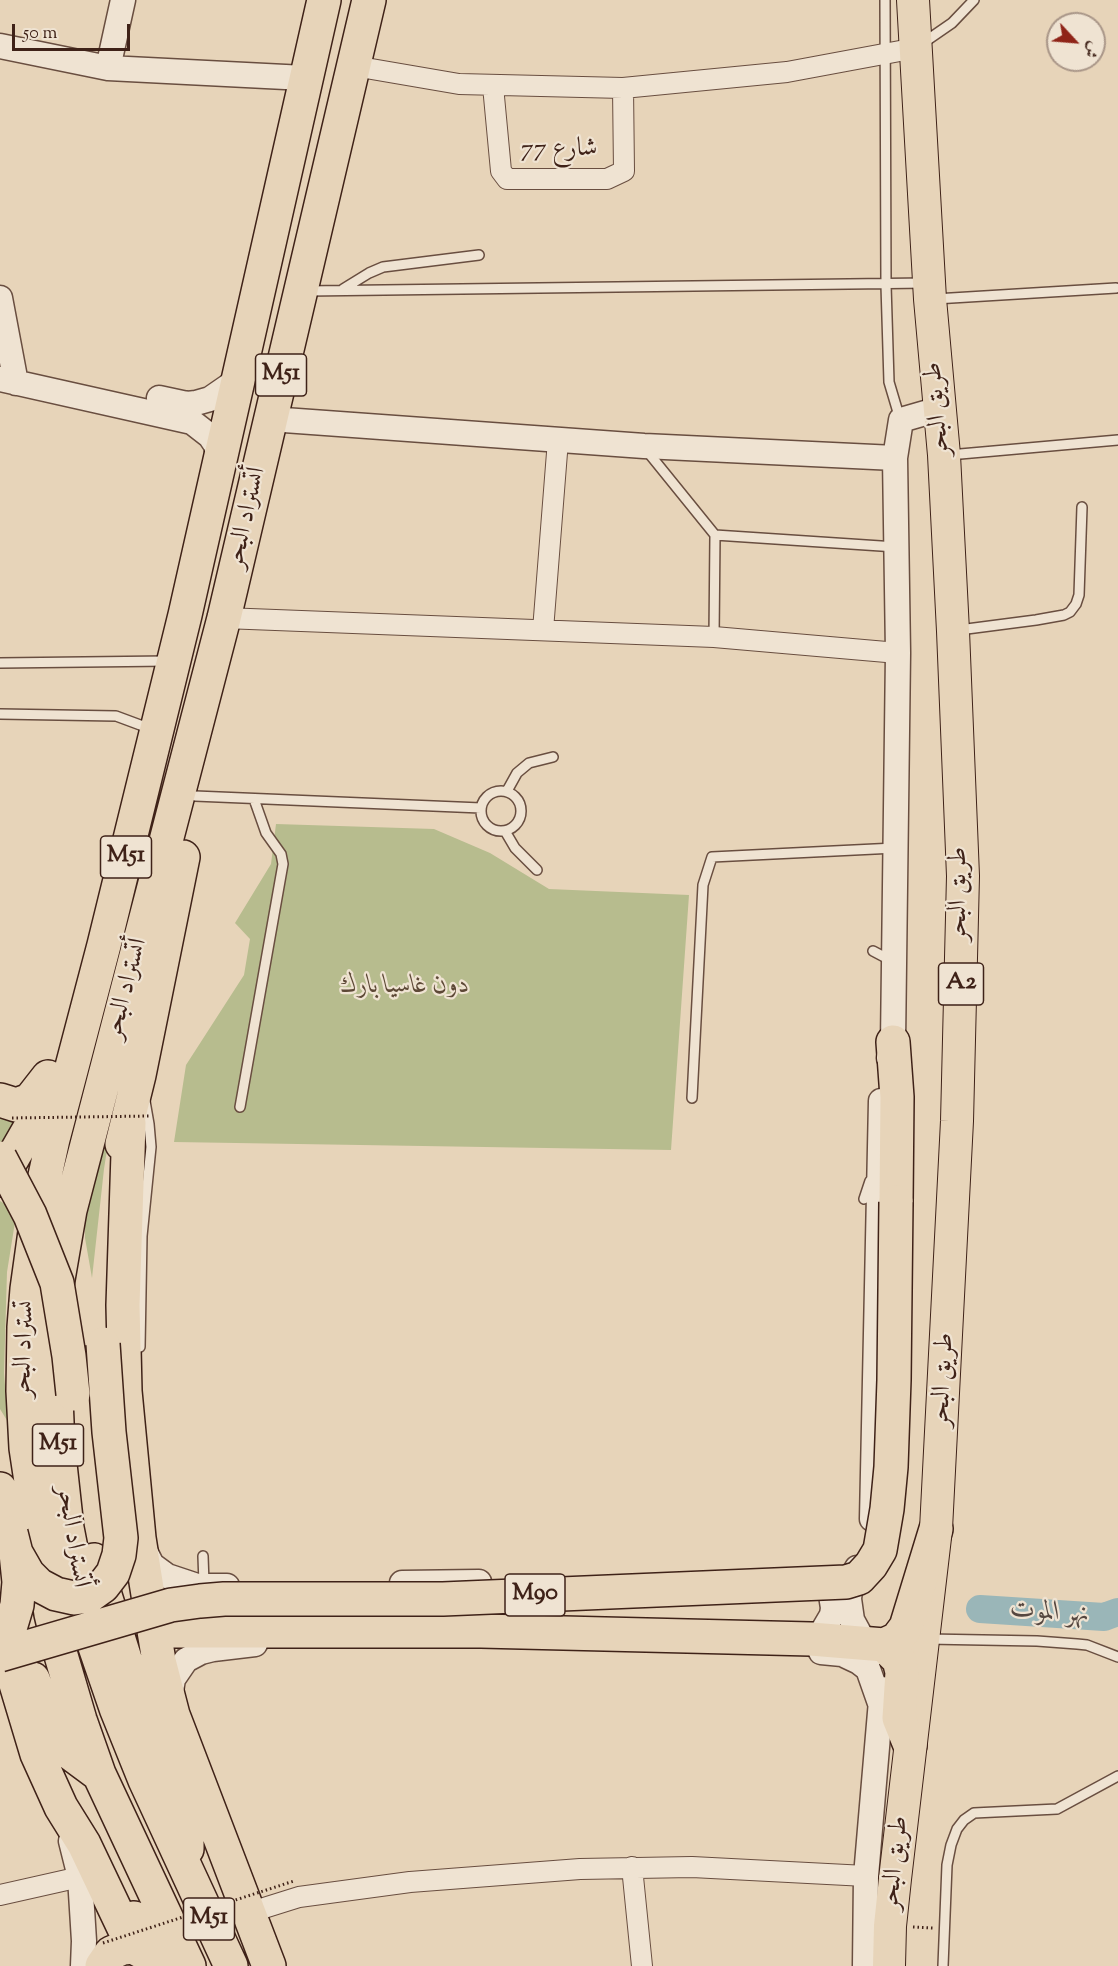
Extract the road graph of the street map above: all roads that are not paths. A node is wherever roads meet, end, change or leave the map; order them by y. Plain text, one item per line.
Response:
1 (123, 0) edge
2 (324, 0) edge
3 (369, 0) edge
4 (885, 0) edge
5 (913, 0) edge
6 (974, 0) edge
7 (0, 46) edge
8 (916, 48) junction
9 (885, 53) junction
10 (354, 66) junction
11 (108, 68) junction
12 (305, 78) junction
13 (493, 86) junction
14 (623, 88) junction
15 (480, 255) dead end
16 (886, 285) junction
17 (1116, 288) dead end
18 (341, 290) junction
19 (301, 291) junction
20 (930, 291) junction
21 (0, 298) edge
22 (7, 373) edge
23 (239, 379) junction
24 (939, 410) junction
25 (270, 419) junction
26 (901, 420) junction
27 (558, 440) junction
28 (1118, 440) edge
29 (644, 446) junction
30 (944, 455) junction
31 (895, 458) junction
32 (220, 466) junction
33 (1082, 507) dead end
34 (715, 535) junction
35 (896, 547) junction
36 (224, 618) junction
37 (543, 630) junction
38 (953, 631) junction
39 (714, 637) junction
40 (897, 653) junction
41 (174, 661) junction
42 (0, 663) edge
43 (0, 714) edge
44 (157, 730) junction
45 (189, 748) junction
46 (553, 757) dead end
47 (507, 791) junction
48 (195, 796) junction
49 (254, 799) junction
50 (481, 808) junction
51 (505, 831) junction
52 (895, 848) junction
53 (537, 870) dead end
54 (104, 945) junction
55 (893, 1042) junction
56 (68, 1045) junction
57 (139, 1075) junction
58 (63, 1098) joint
59 (692, 1098) dead end
60 (3, 1105) edge
61 (240, 1107) dead end
62 (140, 1120) junction
63 (879, 1153) junction
64 (160, 1154) dead end
65 (150, 1155) junction
66 (0, 1158) edge
67 (0, 1180) edge
68 (0, 1194) edge
69 (880, 1201) junction
70 (36, 1231) junction
71 (140, 1354) dead end
72 (0, 1489) edge
73 (936, 1529) junction
74 (139, 1538) junction
75 (9, 1550) edge
76 (203, 1556) dead end
77 (852, 1574) junction
78 (812, 1576) junction
79 (204, 1586) junction
80 (0, 1631) edge
81 (810, 1639) junction
82 (922, 1639) junction
83 (0, 1643) edge
84 (874, 1644) junction
85 (0, 1655) edge
86 (1118, 1657) edge
87 (0, 1675) edge
88 (881, 1706) junction
89 (173, 1715) junction
90 (15, 1729) edge
91 (910, 1745) junction
92 (99, 1774) junction
93 (1118, 1776) edge
94 (61, 1807) junction
95 (632, 1868) junction
96 (186, 1872) junction
97 (866, 1876) junction
98 (80, 1877) junction
99 (0, 1895) edge
100 (248, 1913) junction
101 (131, 1956) edge
102 (82, 1966) edge
103 (189, 1966) edge
104 (231, 1966) edge
105 (269, 1966) edge
106 (642, 1966) edge
107 (865, 1966) edge
108 (890, 1966) edge
109 (943, 1966) edge

1 - 11 street
2 - 12 highway, أتستراد البحر / M51
3 - 10 highway, أتستراد البحر / M51
4 - 9 lane
5 - 8 highway, طريق البحر / A2
6 - 8 lane
7 - 11 street
8 - 9 street
8 - 20 highway, طريق البحر / A2
9 - 14 street
9 - 16 lane
10 - 13 street
10 - 19 highway, أتستراد البحر / M51
11 - 12 street
12 - 23 highway, أتستراد البحر / M51
13 - 14 street
13 - 14 street, شارع 77
15 - 18 lane
16 - 18 lane
16 - 20 lane
16 - 26 lane
17 - 20 lane
18 - 19 lane
19 - 25 highway, أتستراد البحر / M51
20 - 24 highway, طريق البحر / A2
21 - 22 street
22 - 23 street
22 - 32 street
23 - 32 highway, أتستراد البحر / M51
24 - 26 street
24 - 30 highway, طريق البحر / A2
25 - 27 street
25 - 36 highway, أتستراد البحر / M51
26 - 31 street
27 - 29 street
27 - 37 street
28 - 30 lane
29 - 31 street
29 - 34 lane
30 - 38 highway, طريق البحر / A2
31 - 35 street
32 - 41 highway, أتستراد البحر / M51
33 - 38 lane
34 - 35 lane
34 - 39 lane
35 - 40 street
36 - 37 street
36 - 45 highway, أتستراد البحر / M51
37 - 39 street
38 - 73 highway, طريق البحر / A2
39 - 40 street
40 - 52 street
41 - 42 lane
41 - 44 highway, أتستراد البحر / M51
43 - 44 lane
44 - 54 highway, أتستراد البحر / M51
45 - 48 highway
45 - 96 highway, أتستراد البحر / M51
46 - 47 lane
47 - 50 lane
47 - 51 lane
48 - 49 lane
48 - 57 highway
49 - 50 lane
49 - 61 lane
50 - 51 lane
51 - 53 lane
52 - 55 street
52 - 59 lane
54 - 56 highway
54 - 58 highway, أتستراد البحر / M51
55 - 63 street
55 - 69 highway
56 - 60 highway
56 - 67 highway
57 - 62 highway
57 - 65 lane
58 - 92 highway, تستراد البحر / M51
62 - 74 highway
62 - 75 highway, bridge
63 - 69 lane
63 - 77 street
64 - 65 lane
65 - 71 lane
66 - 70 highway, bridge
68 - 70 highway, bridge
69 - 77 highway, bridge
70 - 96 highway, bridge
72 - 75 highway
73 - 82 highway, طريق البحر / A2
73 - 84 highway
74 - 79 street
74 - 89 highway
75 - 83 highway, bridge
75 - 92 highway
76 - 79 lane
77 - 78 street
77 - 84 street
77 - 85 highway, M90, bridge
78 - 79 street
78 - 81 street
80 - 90 highway
81 - 84 highway
81 - 87 highway
82 - 86 lane
82 - 91 highway, طريق البحر / A2
84 - 88 street
84 - 91 highway
88 - 89 street
88 - 97 street
89 - 100 highway
90 - 94 highway
90 - 101 highway
91 - 108 highway, طريق البحر / A2
92 - 103 highway, M51
93 - 109 lane
94 - 98 street
94 - 101 highway
95 - 97 street
95 - 100 street
95 - 106 street
96 - 104 highway, أتستراد البحر / M51
97 - 107 street
98 - 99 street
98 - 102 street
100 - 105 highway

